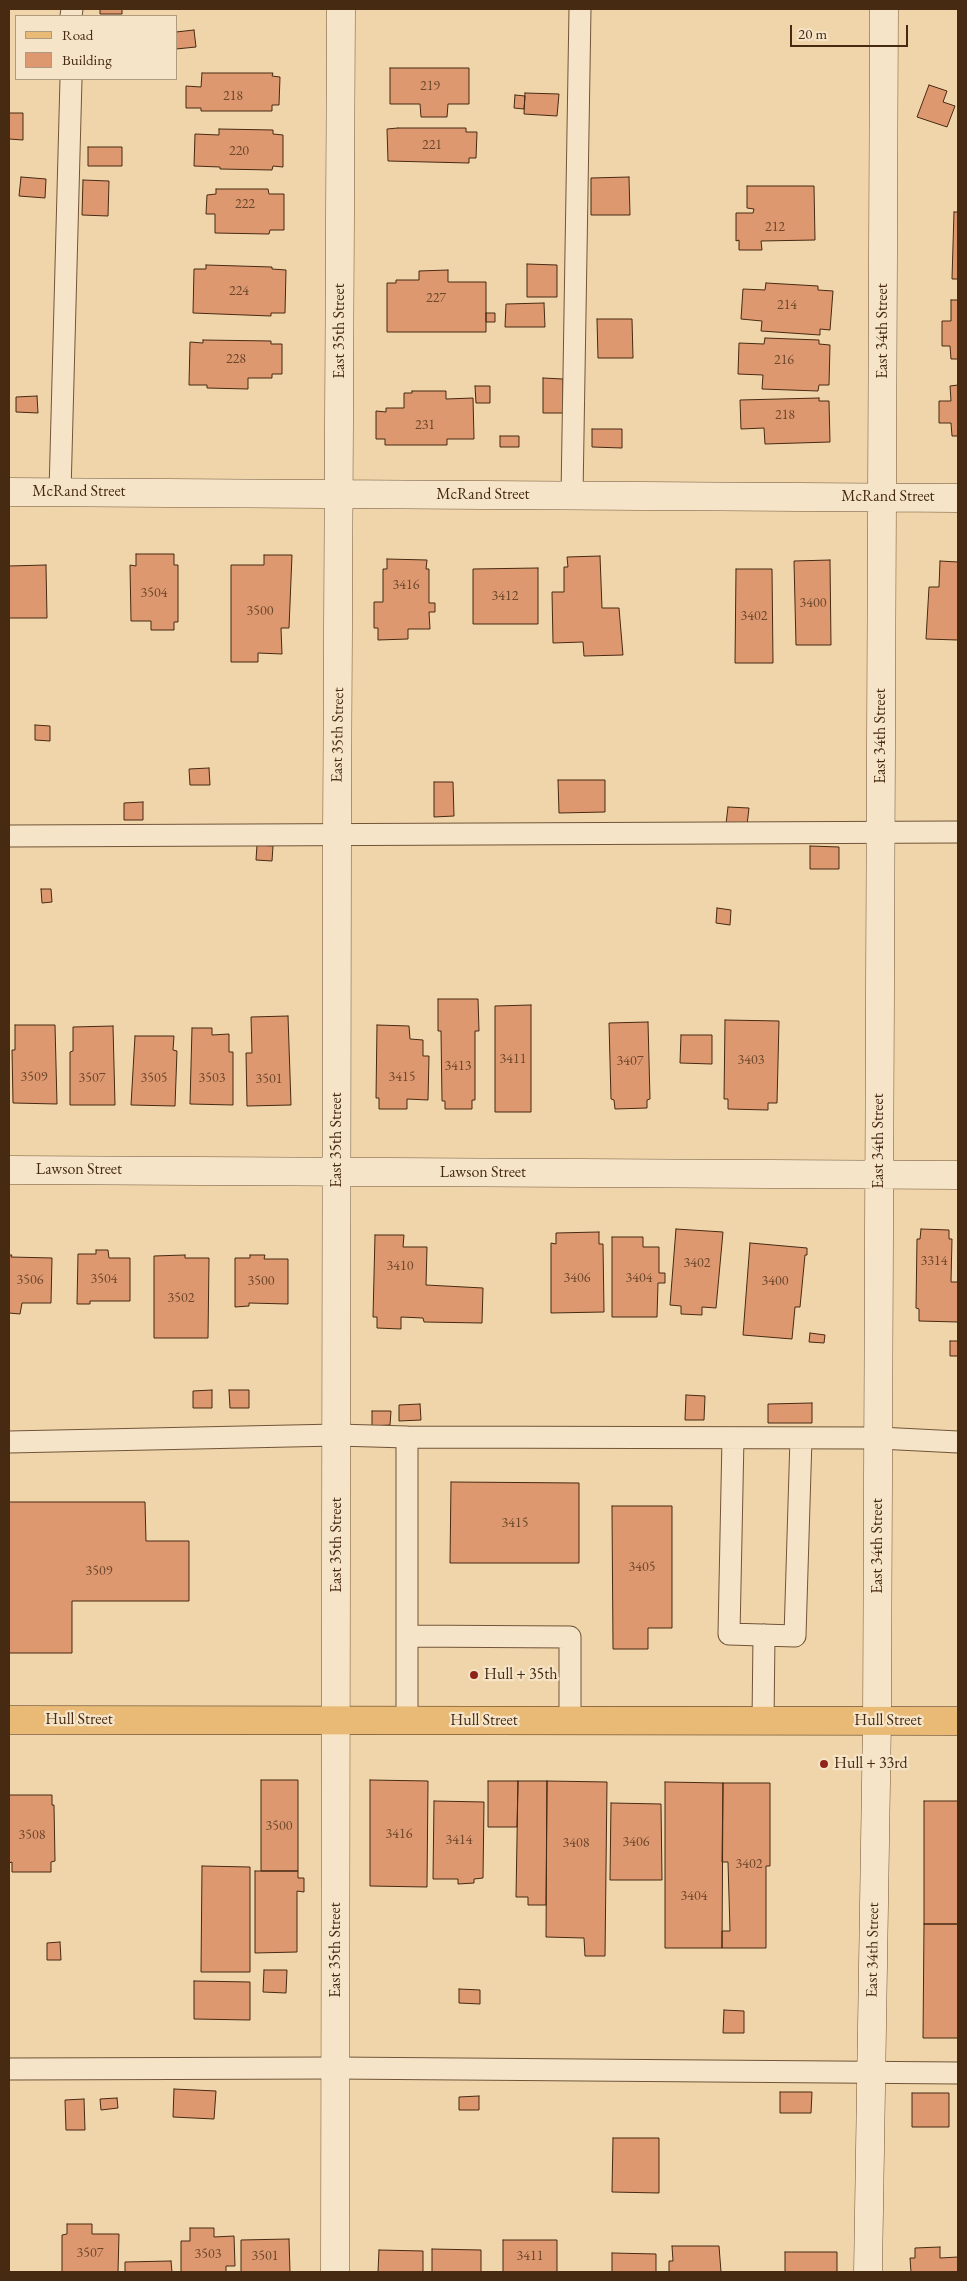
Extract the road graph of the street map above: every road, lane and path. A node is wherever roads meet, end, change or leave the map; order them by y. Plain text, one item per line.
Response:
1 (341, 9) edge
2 (580, 9) edge
3 (884, 9) edge
4 (71, 80) edge
5 (9, 492) edge
6 (60, 492) junction
7 (340, 494) junction
8 (572, 495) junction
9 (882, 498) junction
10 (958, 498) edge
11 (880, 832) junction
12 (958, 832) edge
13 (337, 835) junction
14 (9, 836) edge
15 (9, 1170) edge
16 (337, 1172) junction
17 (878, 1175) junction
18 (958, 1175) edge
19 (337, 1435) junction
20 (407, 1437) junction
21 (733, 1438) junction
22 (801, 1438) junction
23 (879, 1438) junction
24 (9, 1442) edge
25 (958, 1442) edge
26 (764, 1635) junction
27 (407, 1636) junction
28 (9, 1720) edge
29 (337, 1721) junction
30 (570, 1721) junction
31 (877, 1721) junction
32 (407, 1722) junction
33 (763, 1722) junction
34 (958, 1722) edge
35 (335, 2068) junction
36 (9, 2069) edge
37 (871, 2073) junction
38 (958, 2073) edge
39 (335, 2272) edge
40 (868, 2272) edge

1 - 7 street, East 35th Street
2 - 8 lane
3 - 9 street, East 34th Street
4 - 6 lane
5 - 6 street, McRand Street
6 - 7 street, McRand Street
7 - 8 street, McRand Street
7 - 13 street, East 35th Street
8 - 9 street, McRand Street
9 - 10 street, McRand Street
9 - 11 street, East 34th Street
11 - 12 lane
11 - 13 lane
11 - 17 street, East 34th Street
13 - 14 lane
13 - 16 street, East 35th Street
15 - 16 street, Lawson Street
16 - 17 street, Lawson Street
16 - 19 street, East 35th Street
17 - 18 street, Lawson Street
17 - 23 street, East 34th Street
19 - 20 lane
19 - 24 lane
19 - 29 street, East 35th Street
20 - 21 lane
20 - 27 lane
21 - 22 lane
21 - 26 lane
22 - 23 lane
22 - 26 lane
23 - 25 lane
23 - 31 street, East 34th Street
26 - 33 lane
27 - 30 lane
27 - 32 lane
28 - 29 main road, Hull Street
29 - 32 main road, Hull Street
29 - 35 street, East 35th Street
30 - 32 main road, Hull Street
30 - 33 main road, Hull Street
31 - 33 main road, Hull Street
31 - 34 main road, Hull Street
31 - 37 street, East 34th Street
35 - 36 lane
35 - 37 lane
35 - 39 street, East 35th Street
37 - 38 lane
37 - 40 street, East 34th Street

